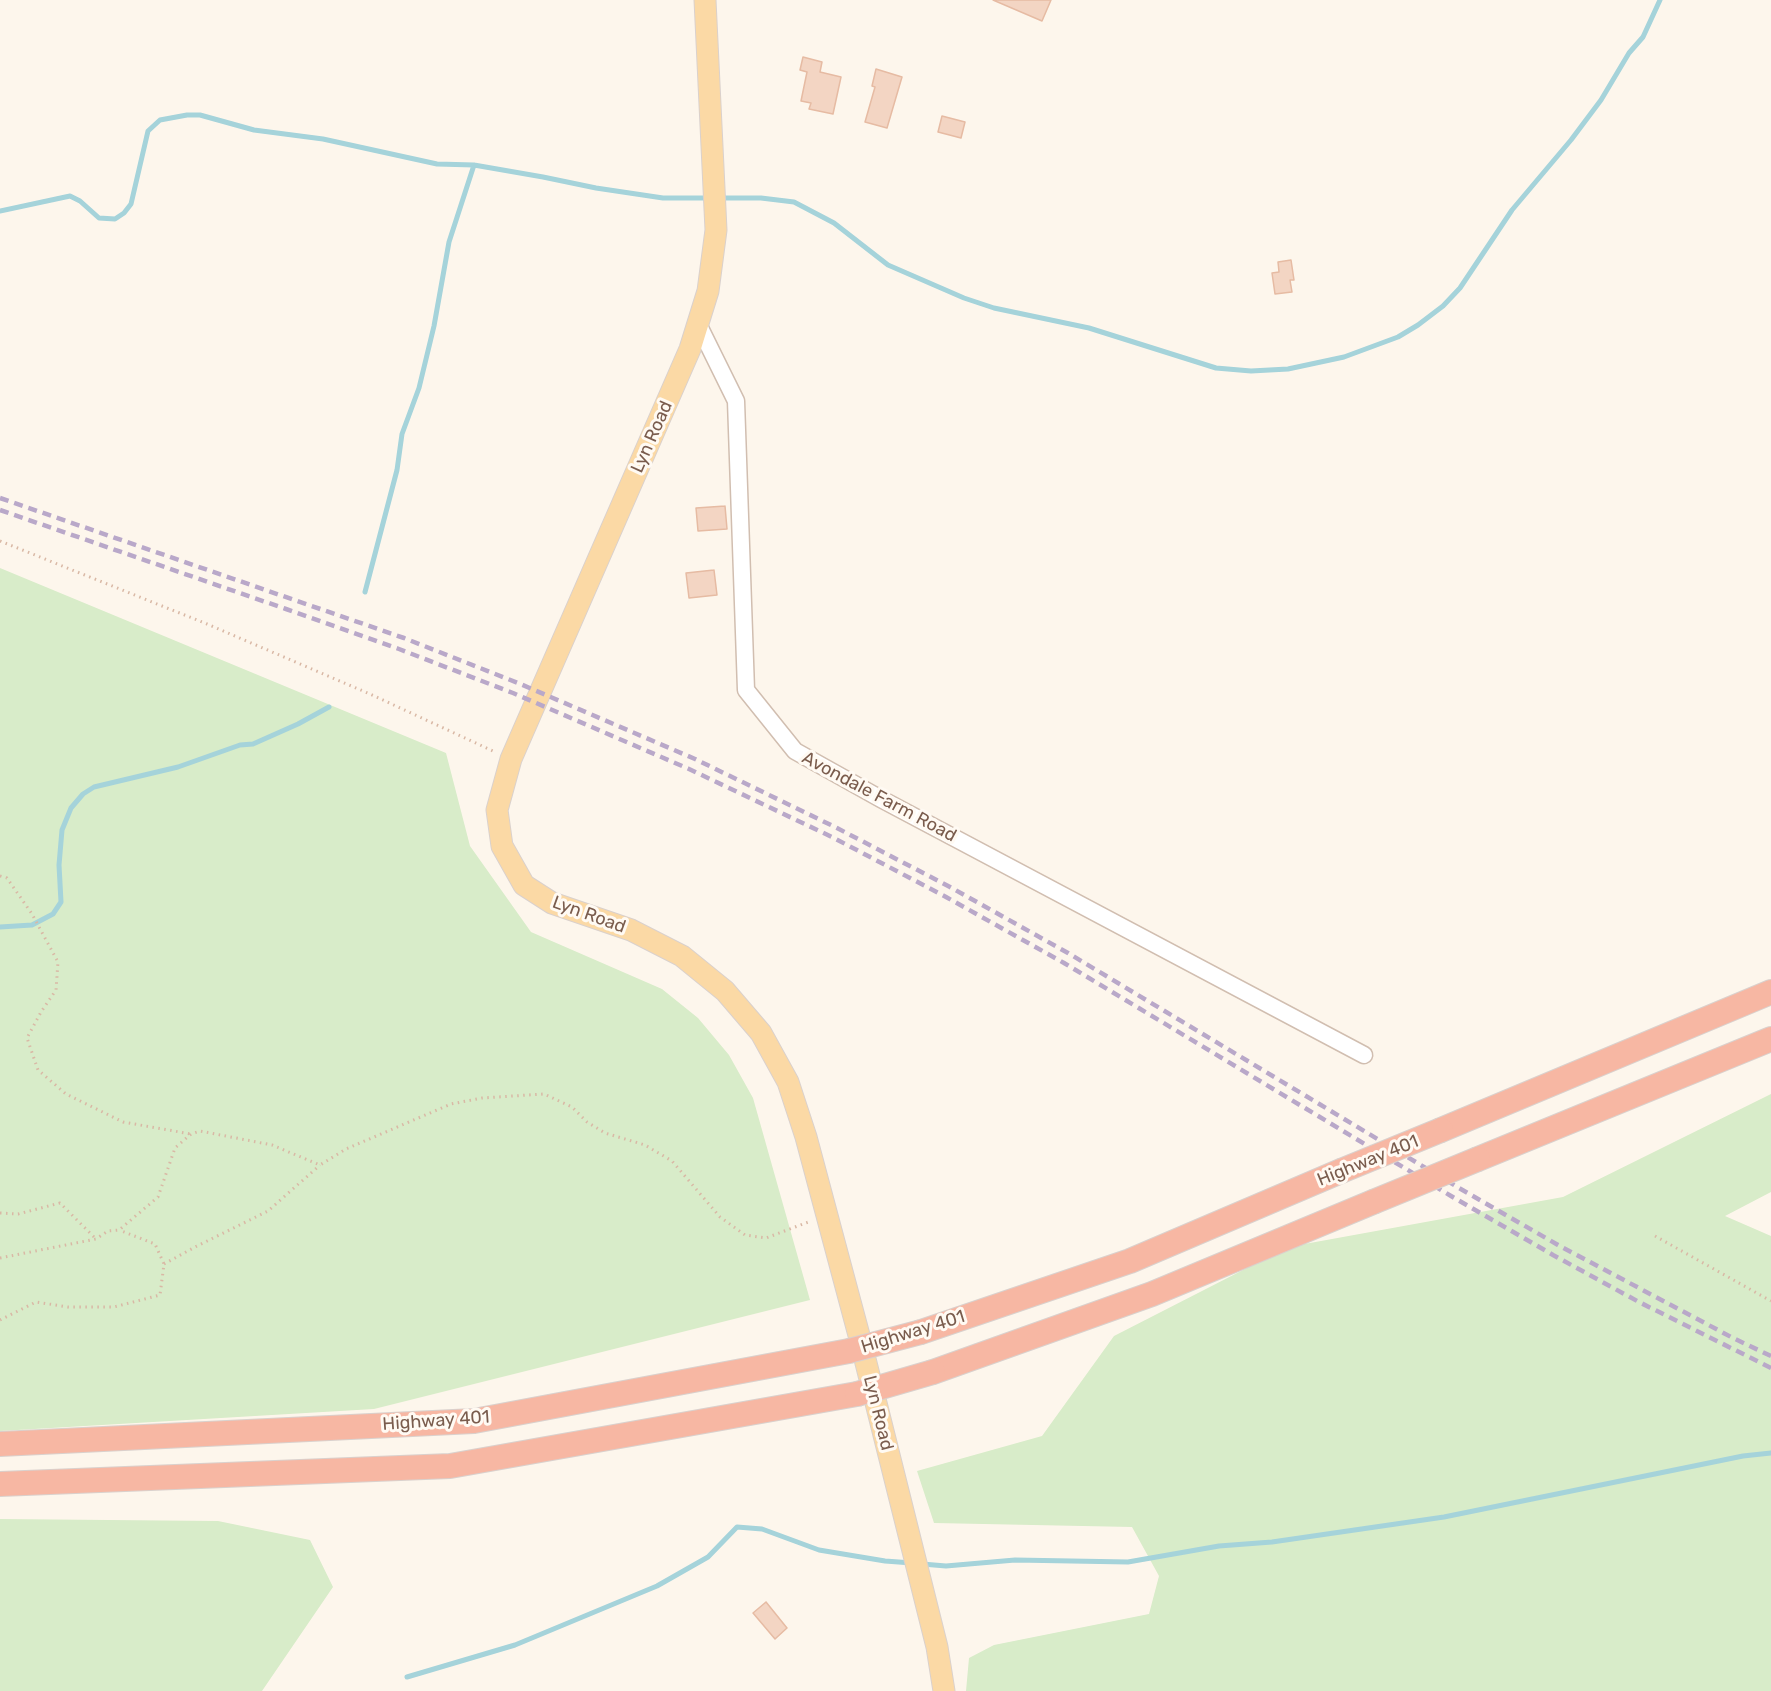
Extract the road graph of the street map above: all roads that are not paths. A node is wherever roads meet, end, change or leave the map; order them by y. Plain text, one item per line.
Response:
1 (705, 0) edge
2 (698, 324) junction
3 (1771, 992) edge
4 (1771, 1039) edge
5 (1364, 1055) dead end
6 (0, 1444) edge
7 (0, 1484) edge
8 (944, 1691) edge

1 - 2 main road, Lyn Road
2 - 5 street, Avondale Farm Road
2 - 8 main road, Lyn Road
3 - 6 highway, Highway 401, bridge
4 - 7 highway, bridge

